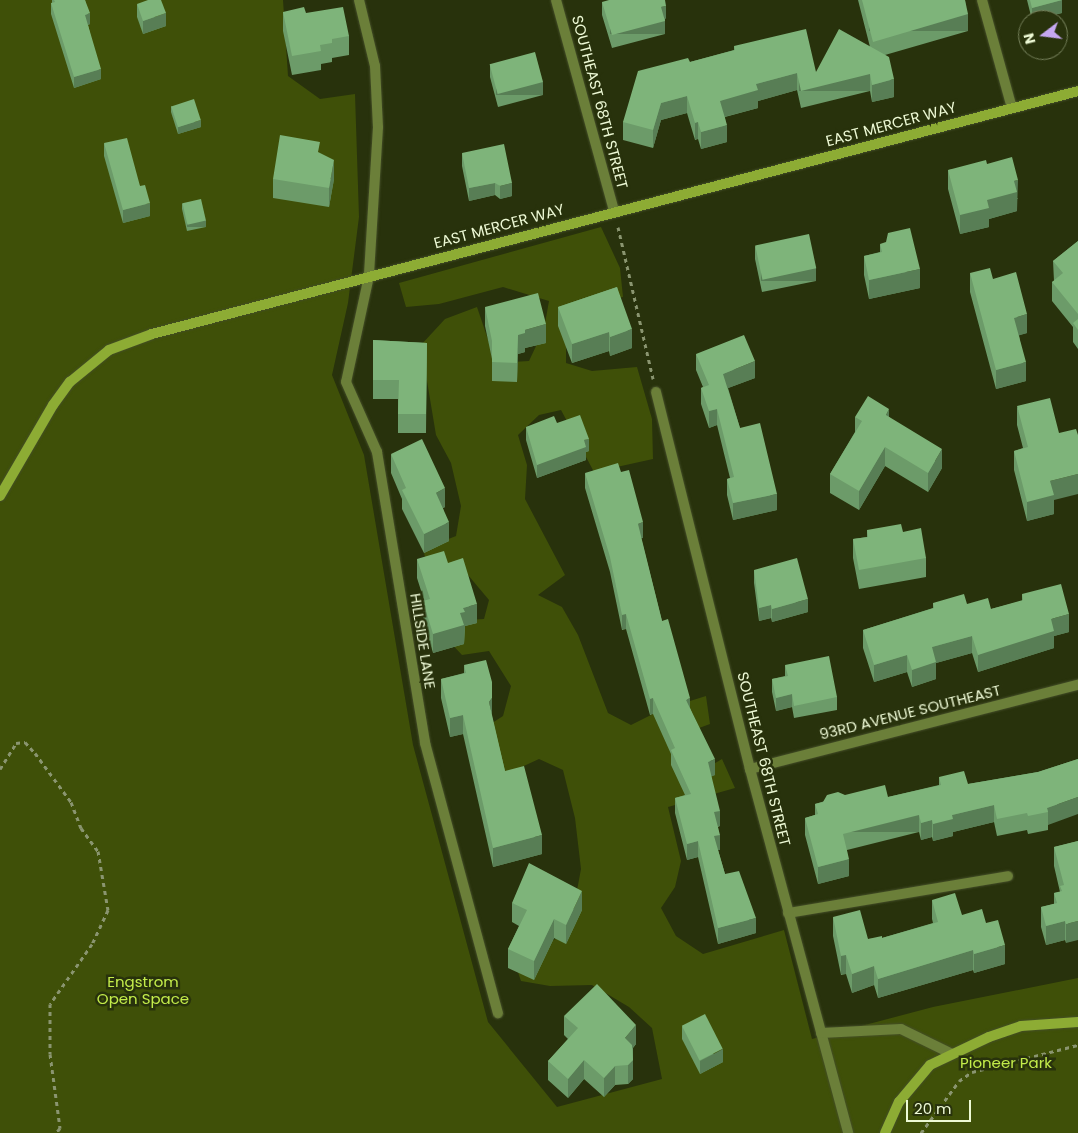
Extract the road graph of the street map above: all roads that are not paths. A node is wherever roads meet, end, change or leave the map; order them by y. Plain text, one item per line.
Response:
1 (359, 0) edge
2 (556, 0) edge
3 (982, 0) edge
4 (1078, 91) edge
5 (1012, 108) junction
6 (614, 211) junction
7 (369, 276) junction
8 (656, 392) road end
9 (0, 496) edge
10 (1078, 685) edge
11 (750, 769) junction
12 (1008, 876) dead end
13 (788, 913) junction
14 (498, 1013) dead end
15 (1078, 1022) edge
16 (821, 1032) junction
17 (952, 1054) junction
18 (848, 1133) edge
19 (885, 1133) edge

1 - 7 street, HILLSIDE LANE
2 - 6 street, SOUTHEAST 68TH STREET
3 - 5 street
4 - 5 street, EAST MERCER WAY
5 - 6 street, EAST MERCER WAY
6 - 7 street, EAST MERCER WAY
7 - 9 street, EAST MERCER WAY
7 - 14 street, HILLSIDE LANE
8 - 11 street, SOUTHEAST 68TH STREET
10 - 11 street, 93RD AVENUE SOUTHEAST
11 - 13 street, SOUTHEAST 68TH STREET
12 - 13 street
13 - 16 street, SOUTHEAST 68TH STREET
15 - 17 street
16 - 17 street
16 - 18 street, SOUTHEAST 68TH STREET
17 - 19 street

